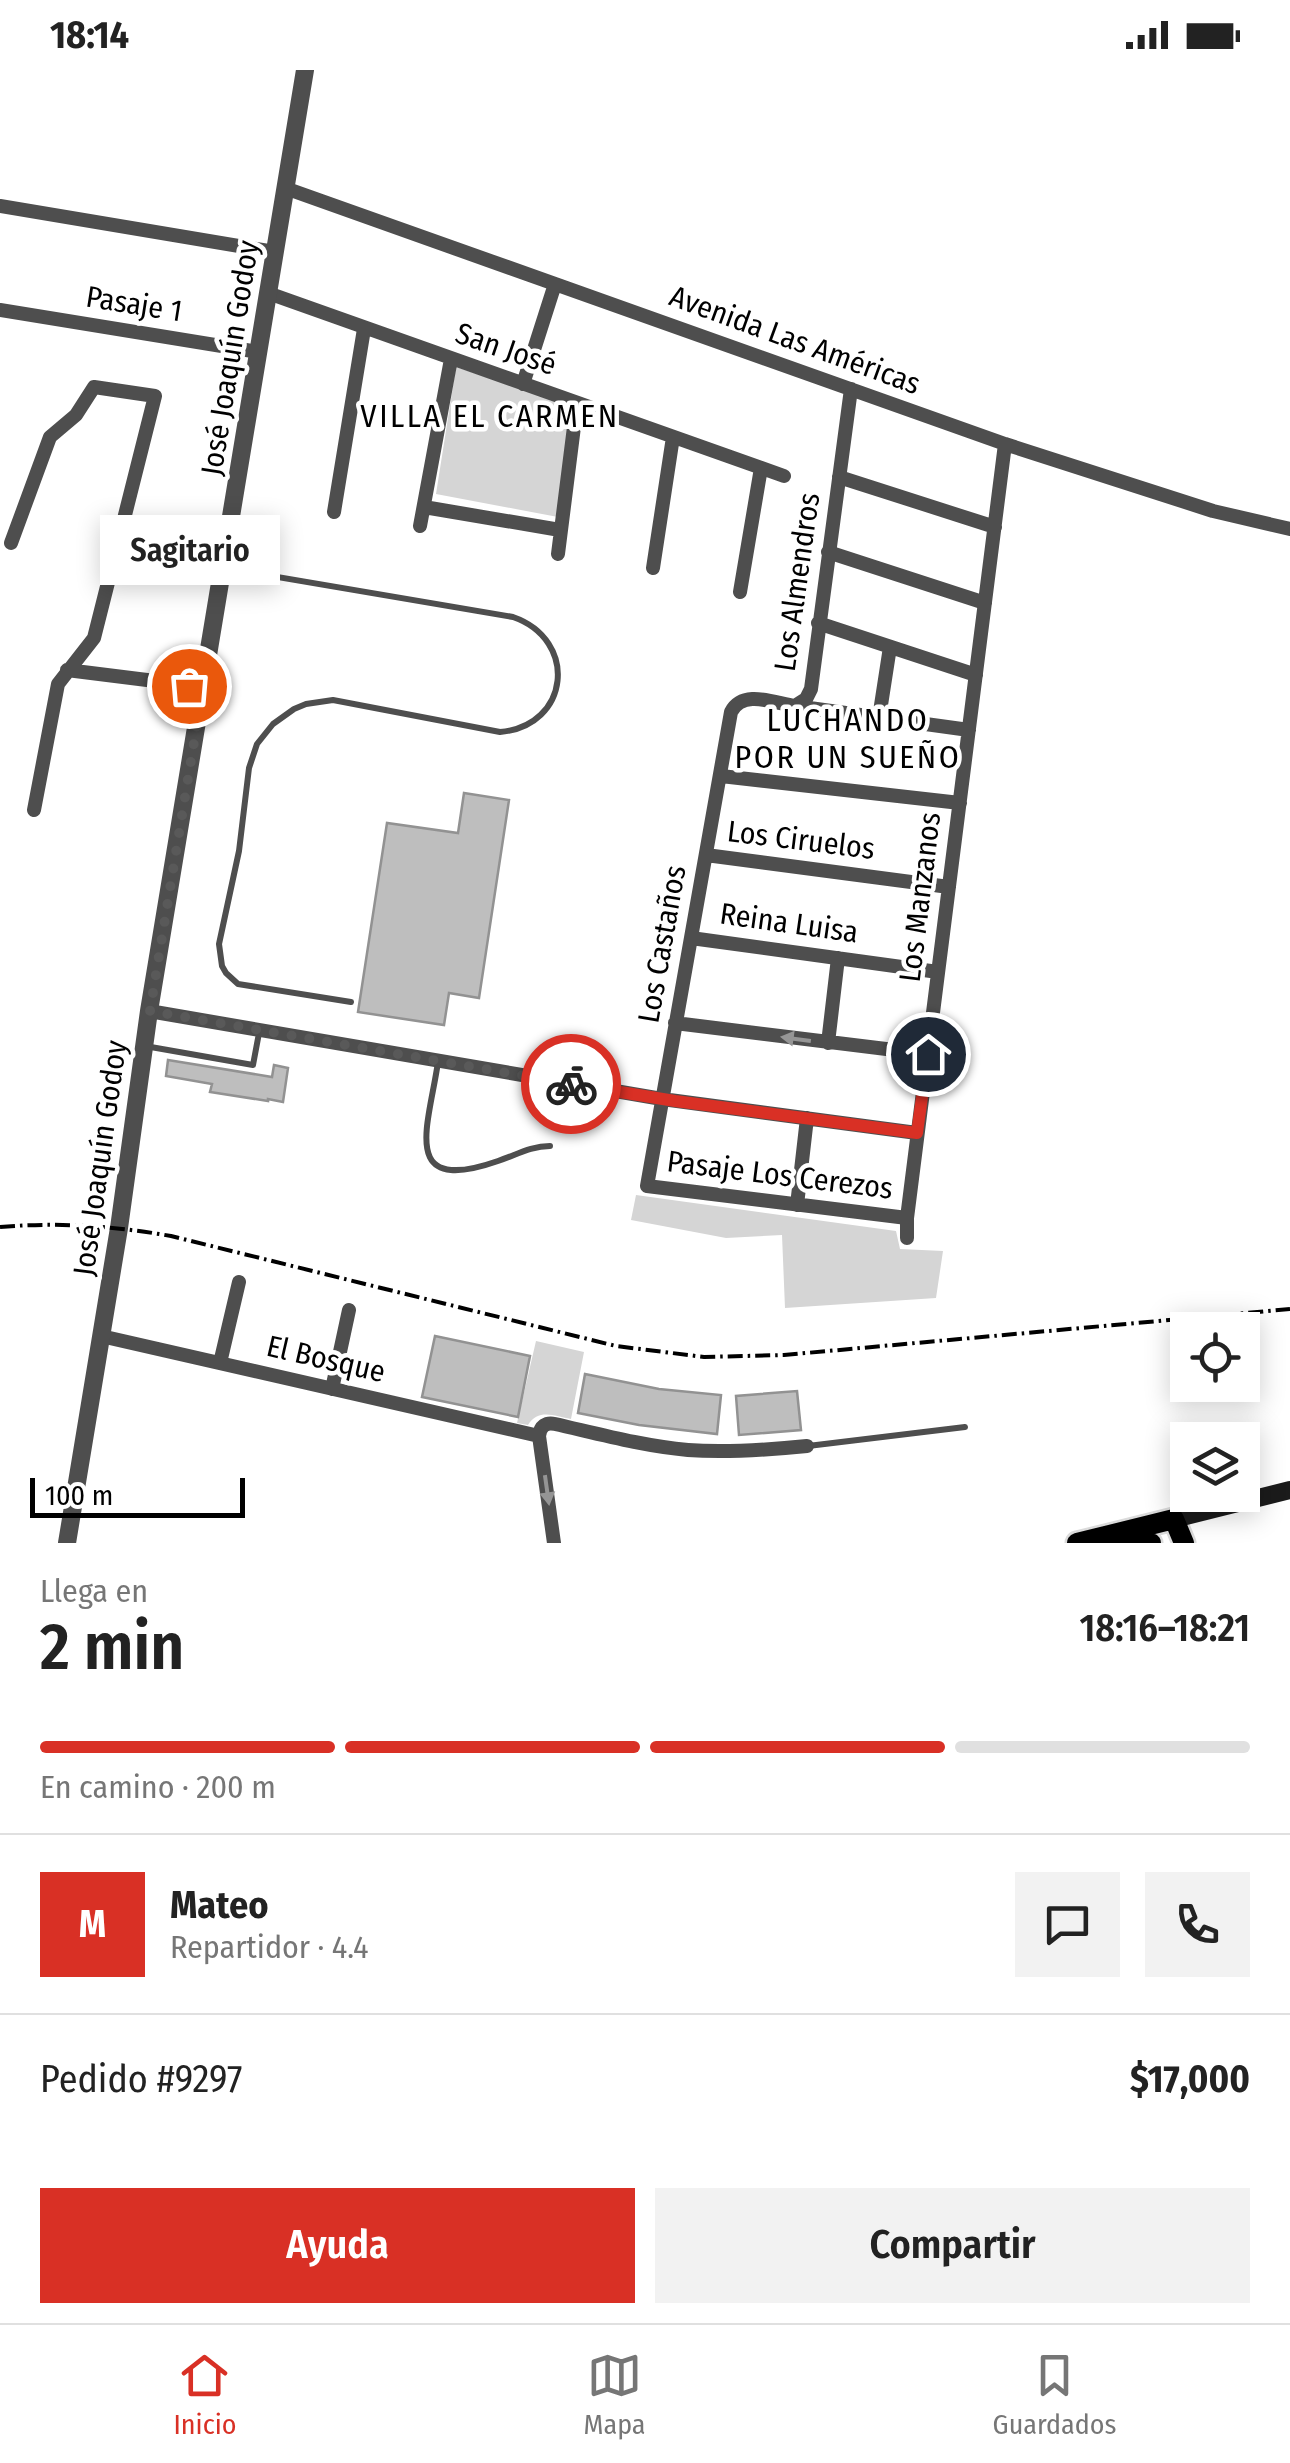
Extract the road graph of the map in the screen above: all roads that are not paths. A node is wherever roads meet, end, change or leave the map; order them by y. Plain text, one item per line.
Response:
1 (305, 70) edge
2 (286, 188) junction
3 (0, 206) edge
4 (275, 252) junction
5 (555, 284) junction
6 (268, 293) junction
7 (0, 310) edge
8 (364, 328) junction
9 (258, 352) junction
10 (450, 360) junction
11 (522, 384) junction
12 (850, 388) junction
13 (577, 403) junction
14 (673, 437) junction
15 (1006, 444) junction
16 (761, 468) junction
17 (784, 476) dead end
18 (838, 477) junction
19 (424, 507) junction
20 (334, 512) dead end
21 (420, 526) dead end
22 (995, 527) junction
23 (1290, 529) edge
24 (560, 530) junction
25 (11, 543) dead end
26 (828, 552) junction
27 (558, 554) dead end
28 (223, 568) junction
29 (654, 568) dead end
30 (740, 592) dead end
31 (985, 604) junction
32 (818, 622) junction
33 (890, 647) junction
34 (67, 670) junction
35 (976, 675) junction
36 (203, 687) junction
37 (795, 706) junction
38 (732, 712) joint
39 (879, 718) junction
40 (969, 730) junction
41 (720, 776) junction
42 (960, 803) junction
43 (34, 810) dead end
44 (706, 855) junction
45 (949, 887) junction
46 (691, 938) junction
47 (838, 958) junction
48 (938, 972) junction
49 (351, 1002) dead end
50 (150, 1011) junction
51 (676, 1023) junction
52 (259, 1030) junction
53 (828, 1043) junction
54 (144, 1046) junction
55 (928, 1054) junction
56 (438, 1061) junction
57 (662, 1099) junction
58 (806, 1118) junction
59 (917, 1133) junction
60 (550, 1146) dead end
61 (646, 1186) joint
62 (796, 1205) junction
63 (906, 1218) junction
64 (906, 1238) dead end
65 (238, 1282) dead end
66 (349, 1310) dead end
67 (101, 1336) junction
68 (220, 1363) junction
69 (332, 1389) junction
70 (965, 1427) dead end
71 (539, 1436) junction
72 (807, 1446) joint
73 (1290, 1490) edge
74 (1174, 1519) junction
75 (1107, 1535) junction
76 (67, 1543) edge
77 (554, 1543) edge
78 (1077, 1543) edge
79 (1152, 1543) edge
80 (1184, 1543) edge

1 - 2 street, José Joaquín Godoy
2 - 4 street, José Joaquín Godoy
2 - 5 street, Avenida Las Américas
3 - 4 street
4 - 6 street, José Joaquín Godoy
5 - 11 street
5 - 12 street, Avenida Las Américas
6 - 8 street, San José
6 - 9 street, José Joaquín Godoy
7 - 9 street, Pasaje 1
8 - 10 street, San José
8 - 20 street
9 - 28 street, José Joaquín Godoy
10 - 11 street, San José
10 - 19 street
11 - 13 street, San José
12 - 15 street, Avenida Las Américas
12 - 18 street, Los Almendros
13 - 14 street, San José
13 - 24 street
14 - 16 street, San José
14 - 29 street
15 - 22 street, Los Manzanos
15 - 23 street, Avenida Las Américas
16 - 17 street, San José
16 - 30 street
18 - 22 street
18 - 26 street, Los Almendros
19 - 21 street
19 - 24 street
22 - 31 street, Los Manzanos
24 - 27 street
25 - 34 street
26 - 31 street
26 - 32 street, Los Almendros
28 - 36 street, José Joaquín Godoy
28 - 49 lane
31 - 35 street, Los Manzanos
32 - 33 street
32 - 37 street, Los Almendros
33 - 35 street
33 - 39 street
34 - 36 street
34 - 43 street
35 - 40 street, Los Manzanos
36 - 50 street, José Joaquín Godoy
37 - 38 street, Los Almendros
37 - 39 street
38 - 41 street, Los Castaños
39 - 40 street
40 - 42 street, Los Manzanos
41 - 42 street
41 - 44 street, Los Castaños
42 - 45 street, Los Manzanos
44 - 45 street, Los Ciruelos
44 - 46 street, Los Castaños
45 - 48 street, Los Manzanos
46 - 47 street, Reina Luisa
46 - 51 street, Los Castaños
47 - 48 street, Reina Luisa
47 - 53 street
48 - 55 street, Los Manzanos
50 - 52 street
50 - 54 street, José Joaquín Godoy
53 -> 51 street
51 - 57 street, Los Castaños
52 - 54 lane
52 - 56 street
53 - 55 street
54 - 67 street, José Joaquín Godoy
55 - 59 street, Los Manzanos
56 - 57 street
56 - 60 lane
57 - 58 street
57 - 61 street, Los Castaños
58 - 59 street
58 - 62 street
59 - 63 street, Los Manzanos
61 - 62 street, Pasaje Los Cerezos
62 - 63 street, Pasaje Los Cerezos
63 - 64 street, Los Manzanos
65 - 68 street
66 - 69 street
67 - 68 street, El Bosque
67 - 76 street, José Joaquín Godoy
68 - 69 street, El Bosque
69 - 71 street, El Bosque
70 - 72 lane
71 - 72 street, El Bosque
71 -> 77 street
73 - 74 main road
74 - 75 main road
74 - 80 main road
75 - 78 main road
75 - 79 main road

